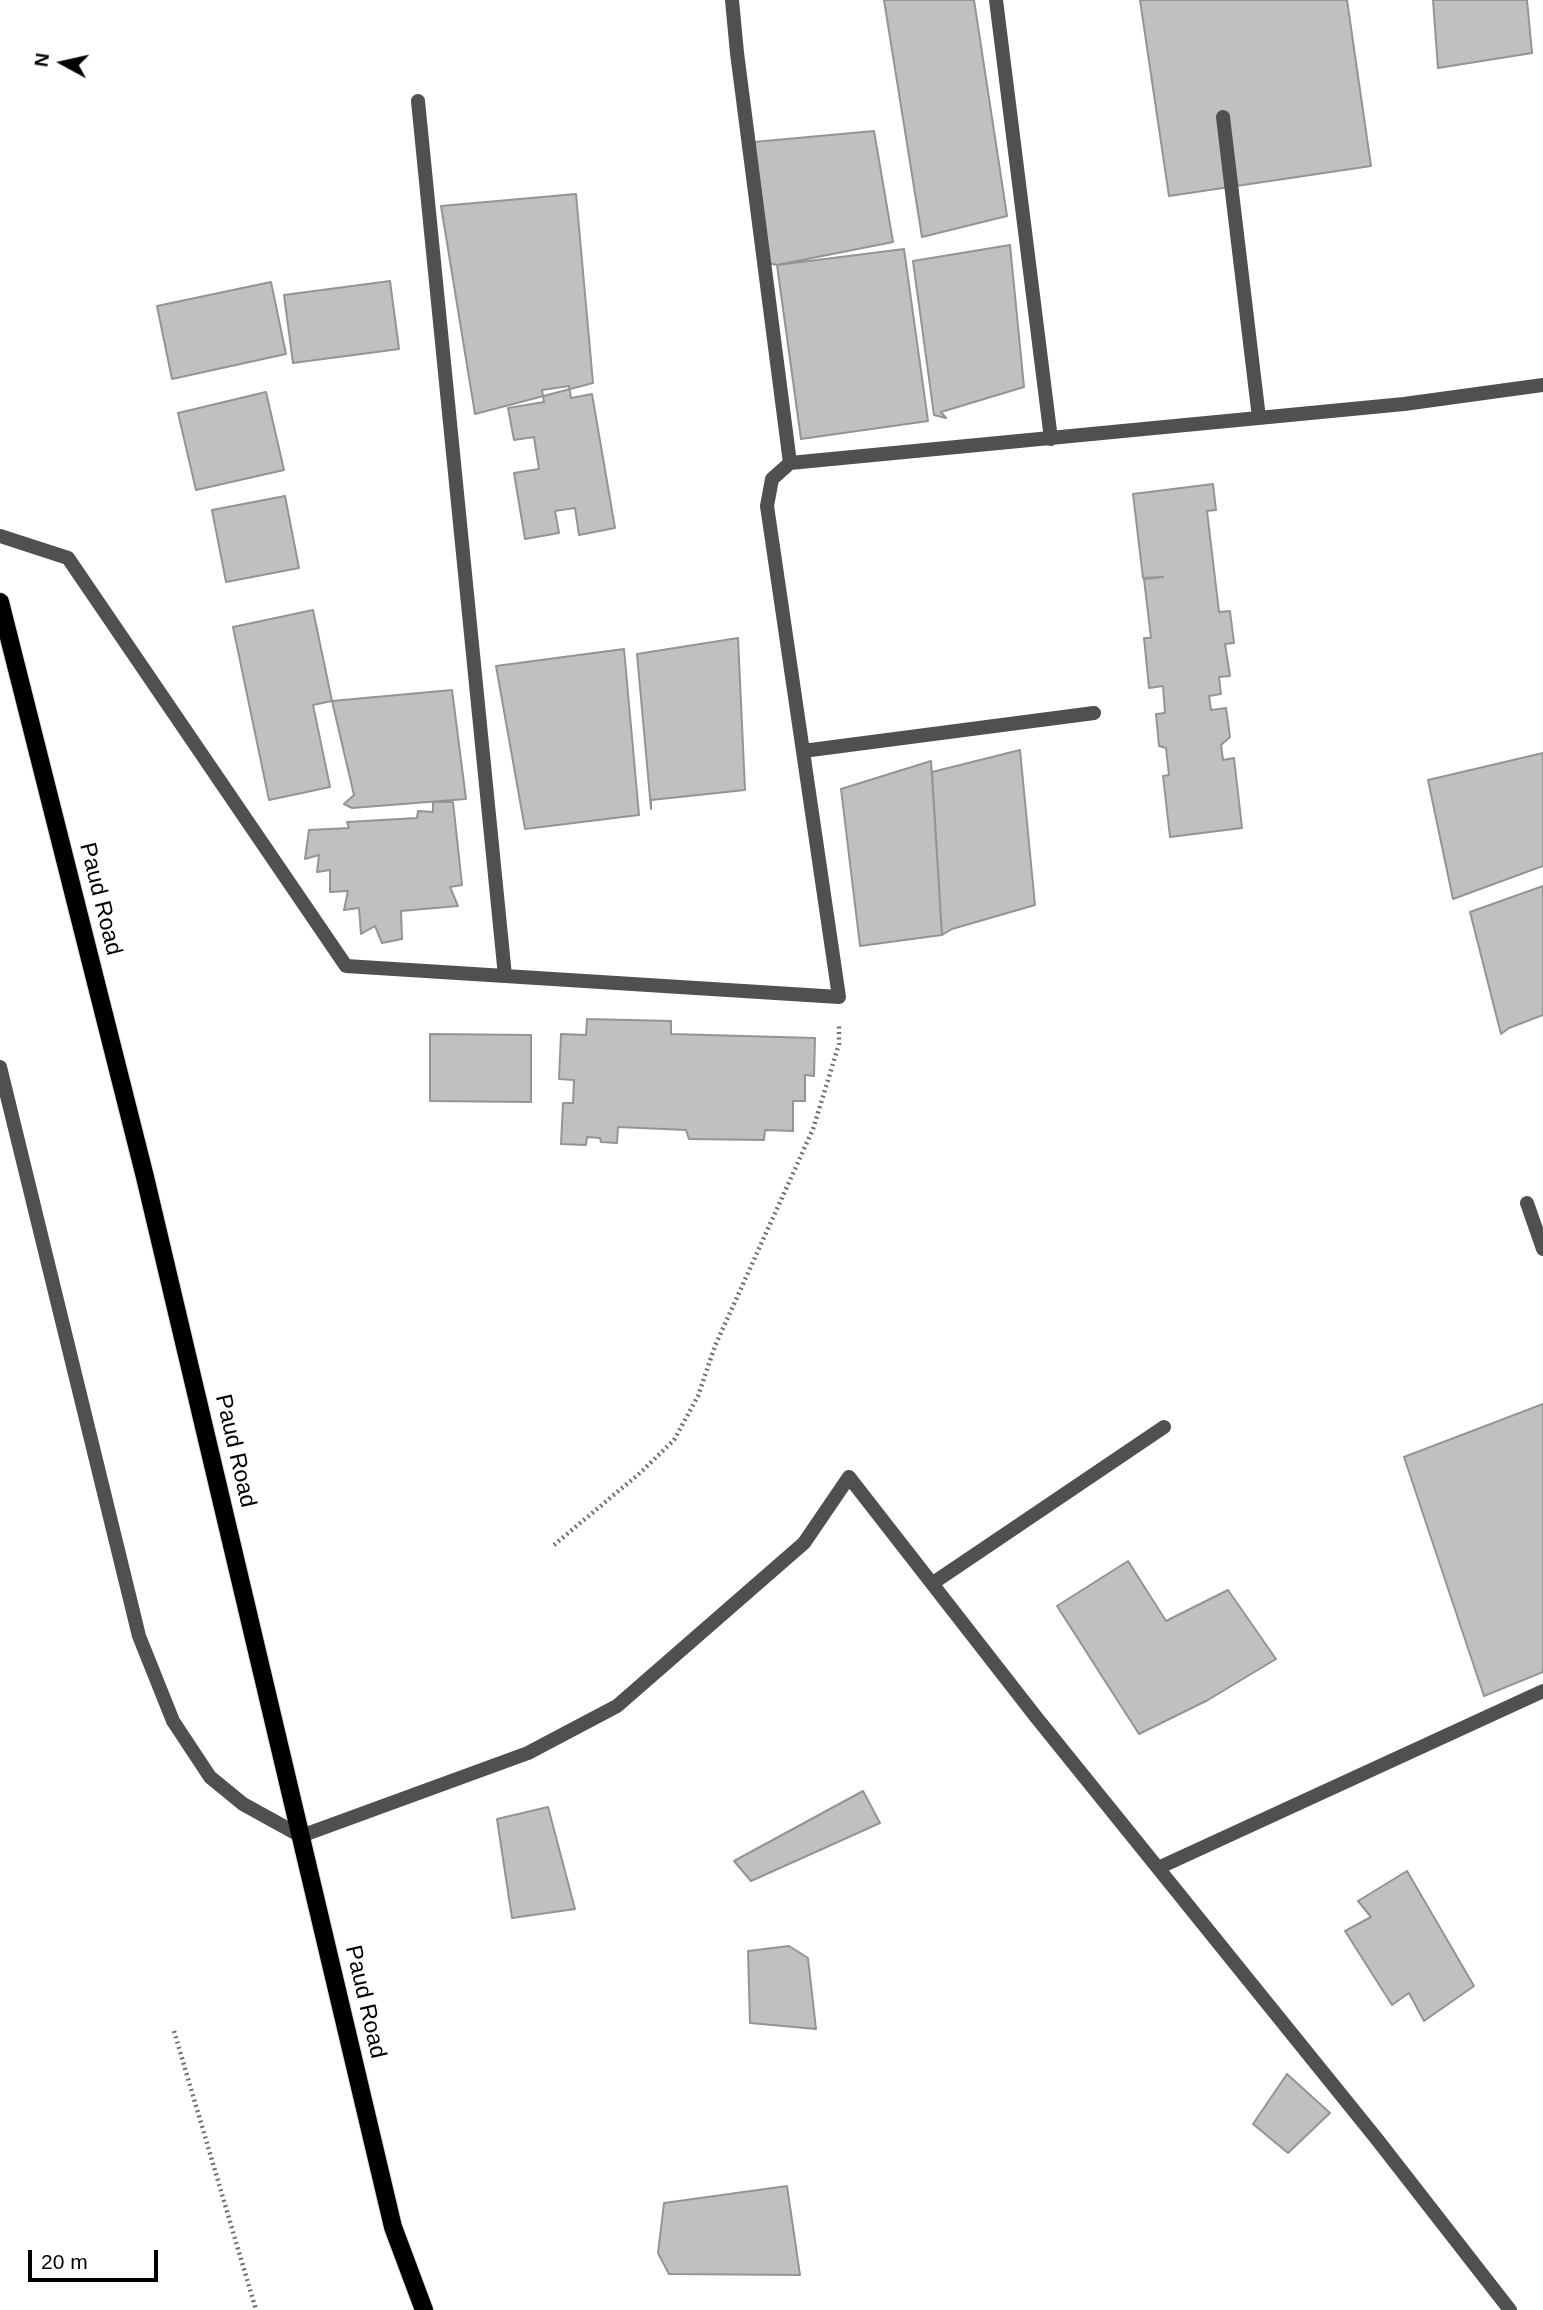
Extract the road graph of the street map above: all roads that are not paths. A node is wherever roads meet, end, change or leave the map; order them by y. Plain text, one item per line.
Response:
1 (732, 0) edge
2 (996, 0) edge
3 (418, 101) dead end
4 (1223, 117) dead end
5 (1543, 385) edge
6 (1259, 418) junction
7 (1051, 439) junction
8 (790, 463) junction
9 (0, 537) edge
10 (0, 602) edge
11 (1094, 713) dead end
12 (803, 751) junction
13 (505, 976) junction
14 (0, 1067) edge
15 (1527, 1203) dead end
16 (1543, 1249) edge
17 (1164, 1427) dead end
18 (933, 1583) junction
19 (1543, 1690) edge
20 (301, 1836) junction
21 (1158, 1868) junction
22 (424, 2310) edge
23 (1510, 2310) edge

1 - 8 street
2 - 7 street
3 - 13 street
4 - 6 street
5 - 6 street
6 - 7 street
7 - 8 street
8 - 12 street
9 - 13 street
10 - 20 main road, Paud Road
11 - 12 street
12 - 13 street
14 - 20 street
15 - 16 street
17 - 18 street
18 - 20 street
18 - 21 street
19 - 21 street
20 - 22 main road, Paud Road
21 - 23 street

